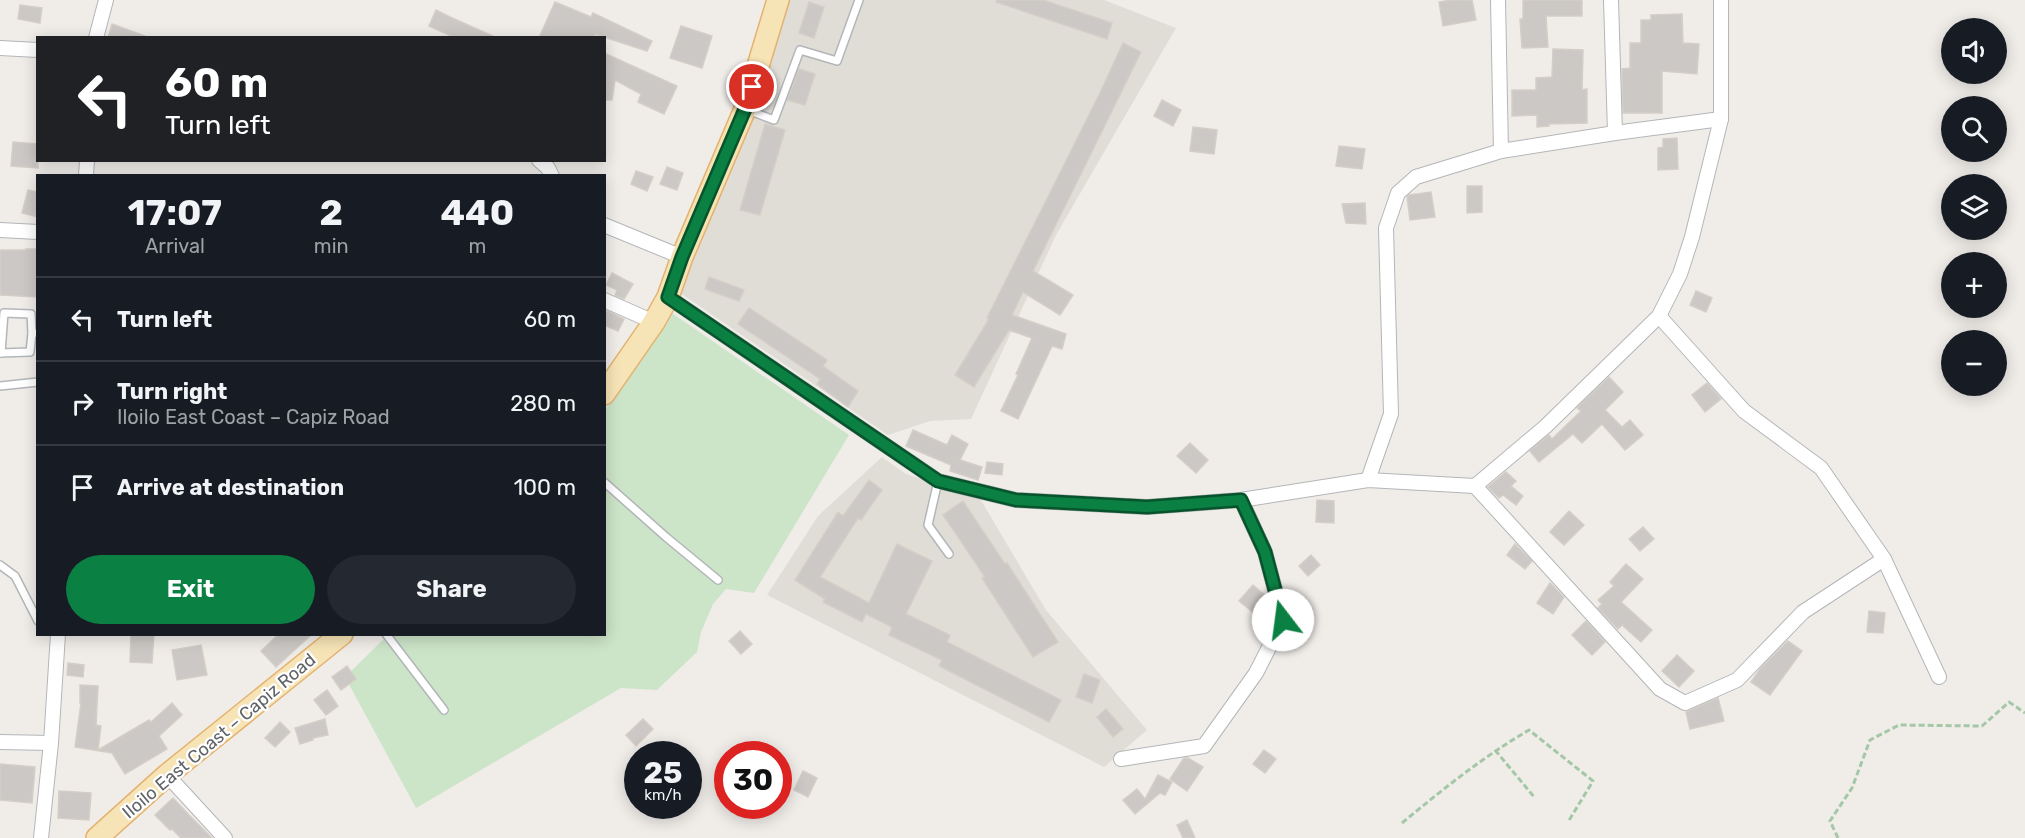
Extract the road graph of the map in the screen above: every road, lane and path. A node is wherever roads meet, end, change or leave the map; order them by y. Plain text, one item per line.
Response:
1 (106, 0) edge
2 (778, 0) edge
3 (859, 0) edge
4 (1498, 0) edge
5 (1611, 0) edge
6 (1721, 0) edge
7 (97, 36) edge
8 (0, 48) edge
9 (36, 50) edge
10 (745, 109) junction
11 (1721, 119) junction
12 (1615, 133) junction
13 (1501, 151) junction
14 (541, 162) edge
15 (551, 174) edge
16 (606, 226) edge
17 (0, 230) edge
18 (36, 232) edge
19 (682, 257) junction
20 (668, 297) junction
21 (606, 301) edge
22 (1659, 316) junction
23 (654, 322) junction
24 (35, 333) edge
25 (1, 353) edge
26 (36, 382) edge
27 (0, 386) edge
28 (606, 391) edge
29 (1368, 480) junction
30 (938, 481) junction
31 (606, 484) edge
32 (1475, 486) junction
33 (1241, 500) junction
34 (949, 554) dead end
35 (1884, 559) junction
36 (0, 566) edge
37 (718, 580) dead end
38 (36, 617) edge
39 (55, 636) edge
40 (340, 636) edge
41 (388, 636) edge
42 (1939, 677) dead end
43 (444, 710) dead end
44 (2025, 713) edge
45 (0, 742) edge
46 (51, 743) junction
47 (1495, 750) junction
48 (1121, 759) dead end
49 (167, 775) junction
50 (1535, 798) dead end
51 (1568, 822) dead end
52 (1402, 823) dead end
53 (41, 838) edge
54 (97, 838) edge
55 (225, 838) edge
56 (1838, 838) edge

1 - 7 street
2 - 10 main road
3 - 10 lane
4 - 13 street
5 - 12 street
6 - 11 street
8 - 9 street
10 - 19 main road
11 - 12 street
11 - 22 street
12 - 13 street
13 - 29 street
14 - 15 street
16 - 19 street
17 - 18 street
19 - 20 main road
20 - 23 main road
20 - 30 street
21 - 23 street
22 - 32 street
22 - 35 street
23 - 28 main road
24 - 25 lane
24 - 25 lane
26 - 27 lane
29 - 32 street
29 - 33 street
30 - 33 street
30 - 34 lane
31 - 37 lane
32 - 35 street
33 - 48 street
35 - 42 street
36 - 38 lane
39 - 46 street
40 - 49 main road, Iloilo East Coast – Capiz Road
41 - 43 lane
44 - 56 path
45 - 46 street
46 - 53 street
47 - 50 path
47 - 51 path
47 - 52 path
49 - 54 main road, Iloilo East Coast – Capiz Road
49 - 55 street

